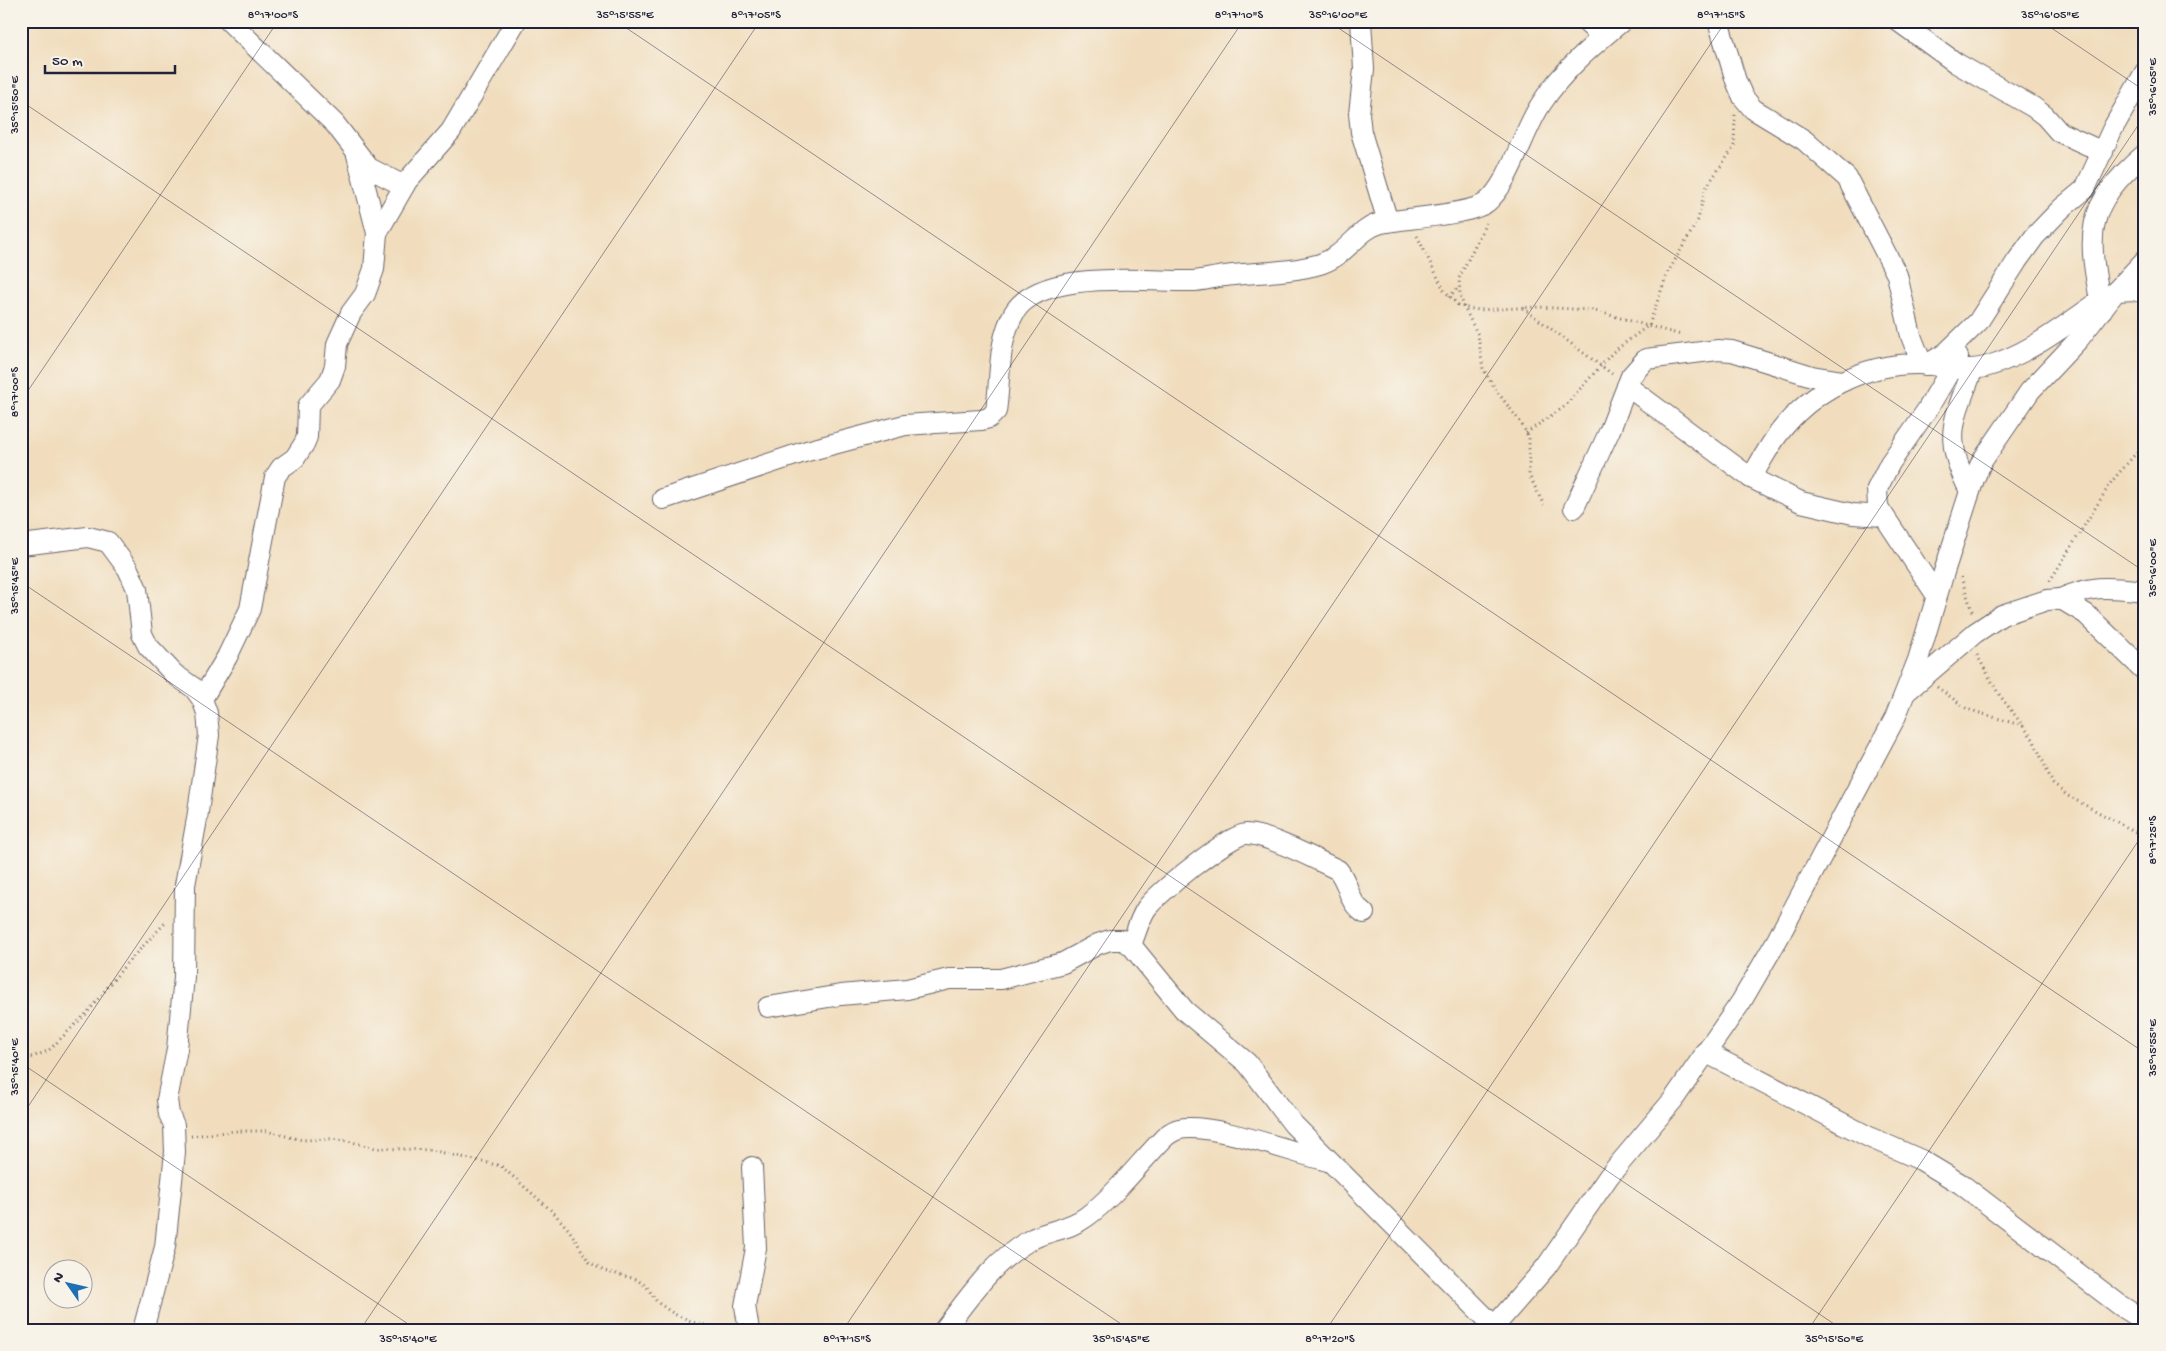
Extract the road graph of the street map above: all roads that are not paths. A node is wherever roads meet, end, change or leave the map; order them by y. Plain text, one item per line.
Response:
1 (229, 21) edge
2 (516, 21) edge
3 (1361, 21) edge
4 (1585, 21) edge
5 (1622, 21) edge
6 (1718, 21) edge
7 (1898, 21) edge
8 (1602, 37) junction
9 (2145, 72) edge
10 (2103, 152) junction
11 (2145, 154) edge
12 (357, 155) junction
13 (404, 186) junction
14 (1388, 222) junction
15 (377, 233) junction
16 (2145, 260) edge
17 (2145, 293) edge
18 (2106, 301) junction
19 (1978, 322) junction
20 (1924, 364) junction
21 (1952, 367) junction
22 (1973, 369) junction
23 (1843, 381) junction
24 (1627, 386) junction
25 (1751, 478) junction
26 (1970, 491) junction
27 (663, 499) dead end
28 (1574, 508) dead end
29 (1883, 516) junction
30 (21, 545) edge
31 (2145, 591) edge
32 (1937, 596) junction
33 (2058, 600) junction
34 (2145, 671) edge
35 (1904, 694) junction
36 (202, 699) junction
37 (1364, 913) dead end
38 (1131, 945) junction
39 (768, 1007) dead end
40 (1705, 1052) junction
41 (1328, 1161) junction
42 (752, 1167) dead end
43 (2145, 1321) edge
44 (1493, 1328) edge
45 (143, 1330) edge
46 (749, 1330) edge
47 (944, 1330) edge

1 - 12 street
2 - 13 street
3 - 14 street
4 - 8 street
5 - 8 street
6 - 20 street
7 - 10 street
8 - 14 street
9 - 10 street
10 - 19 street
11 - 18 street
12 - 13 street
12 - 15 street
13 - 15 street
14 - 27 street
15 - 36 street
16 - 18 street
17 - 18 street
18 - 22 street
18 - 26 street
19 - 20 street
19 - 21 street
20 - 21 street
20 - 23 street
21 - 22 street
21 - 29 street
22 - 26 street
23 - 24 street
23 - 25 street
24 - 25 street
24 - 28 street
25 - 29 street
26 - 32 street
29 - 32 street
30 - 36 street
31 - 33 street
32 - 35 street
33 - 34 street
33 - 35 street
35 - 40 street
36 - 45 street
37 - 38 street
38 - 39 street
38 - 41 street
40 - 43 street
40 - 44 street
41 - 44 street
41 - 47 street
42 - 46 street

